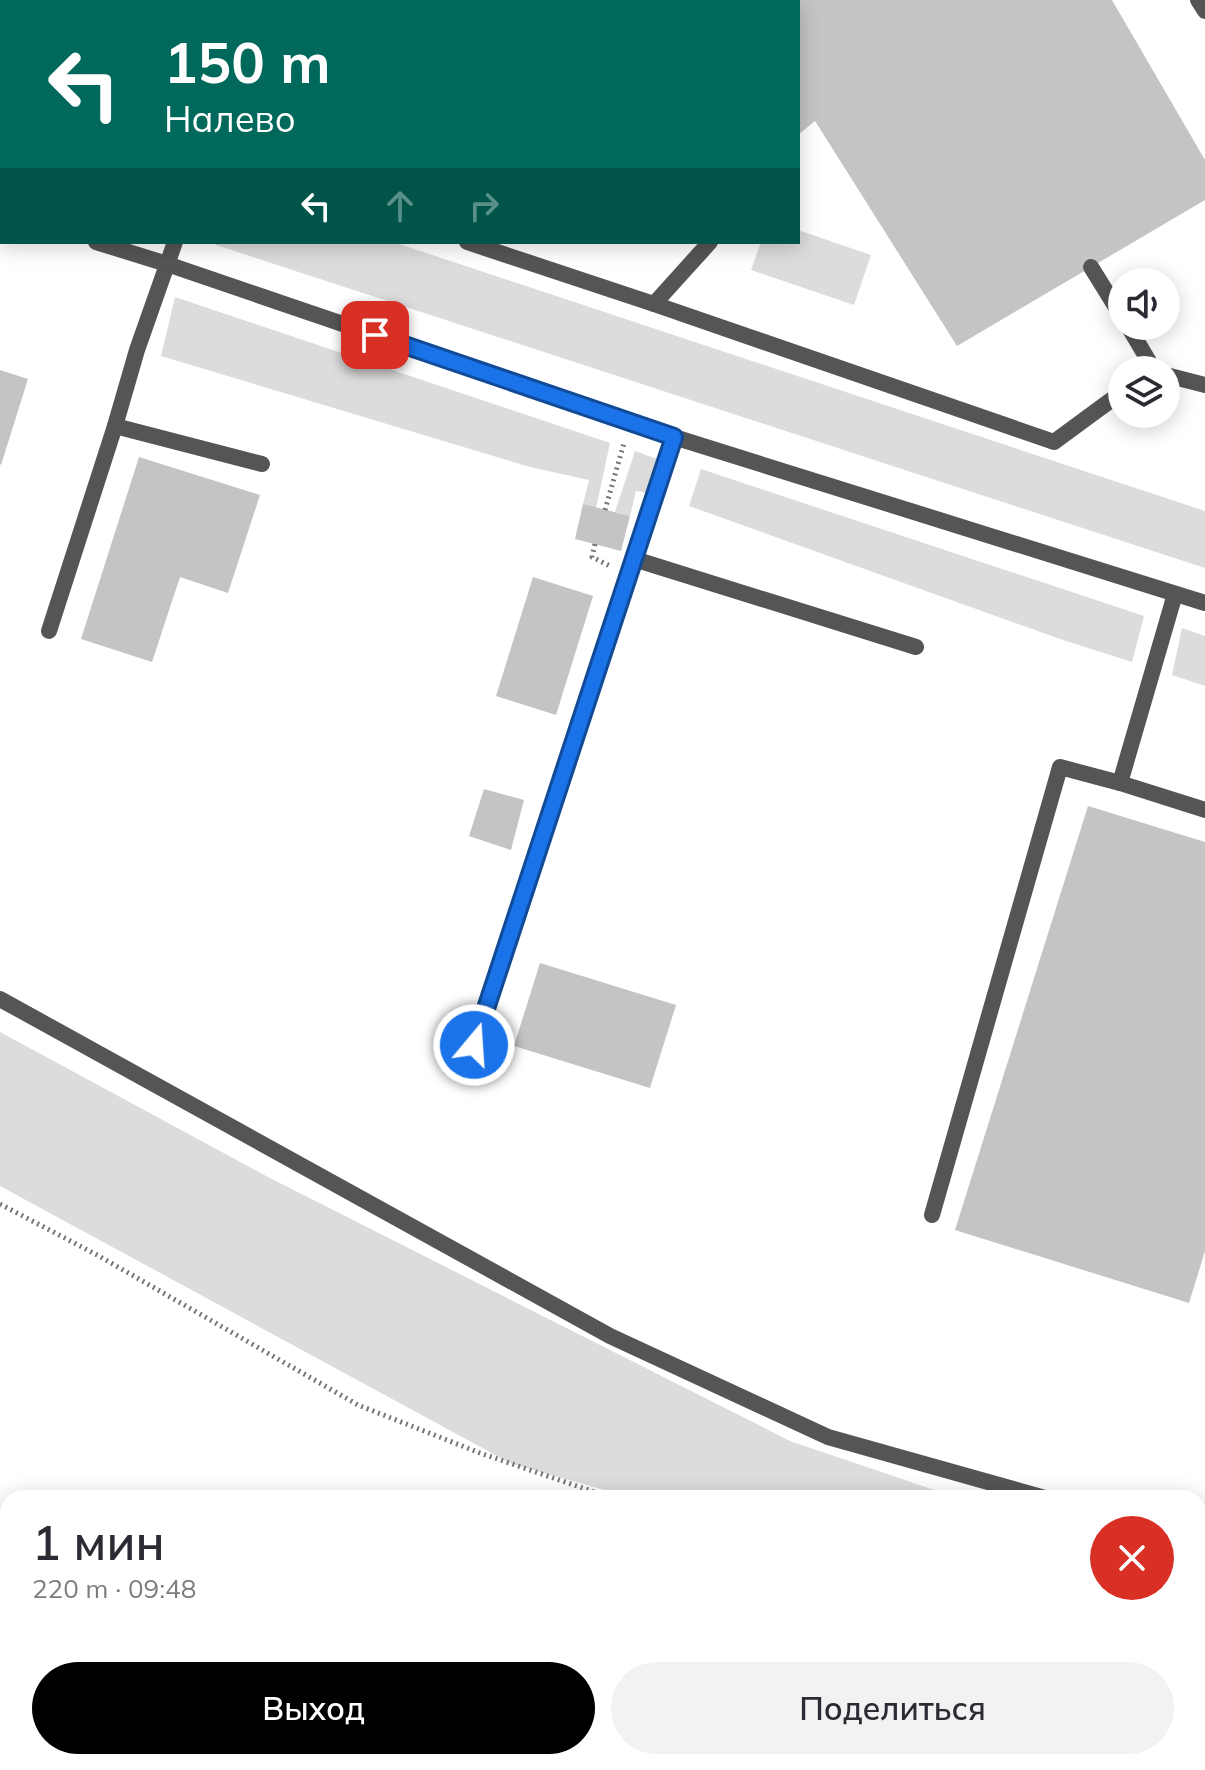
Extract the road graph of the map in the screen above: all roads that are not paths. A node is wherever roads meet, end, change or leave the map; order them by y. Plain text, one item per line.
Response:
1 (1198, 0) edge
2 (1205, 11) edge
3 (102, 244) edge
4 (174, 244) edge
5 (473, 244) edge
6 (708, 244) edge
7 (167, 264) junction
8 (1091, 267) dead end
9 (1108, 294) edge
10 (654, 304) junction
11 (1180, 379) edge
12 (1205, 385) edge
13 (1108, 402) edge
14 (115, 426) junction
15 (674, 437) junction
16 (262, 464) dead end
17 (634, 559) junction
18 (1175, 594) junction
19 (1205, 603) edge
20 (49, 631) dead end
21 (916, 647) dead end
22 (1120, 783) junction
23 (1205, 810) edge
24 (0, 999) edge
25 (474, 1045) dead end
26 (932, 1215) dead end
27 (1017, 1490) edge

1 - 2 lane
3 - 7 lane
4 - 7 lane
5 - 10 lane
6 - 10 lane
7 - 14 lane
7 - 15 lane
8 - 9 lane
10 - 13 lane
11 - 12 lane
14 - 16 lane
14 - 20 lane
15 - 17 lane
15 - 18 lane
17 - 21 lane
17 - 25 lane
18 - 19 lane
18 - 22 lane
22 - 23 lane
22 - 26 lane
24 - 27 lane

